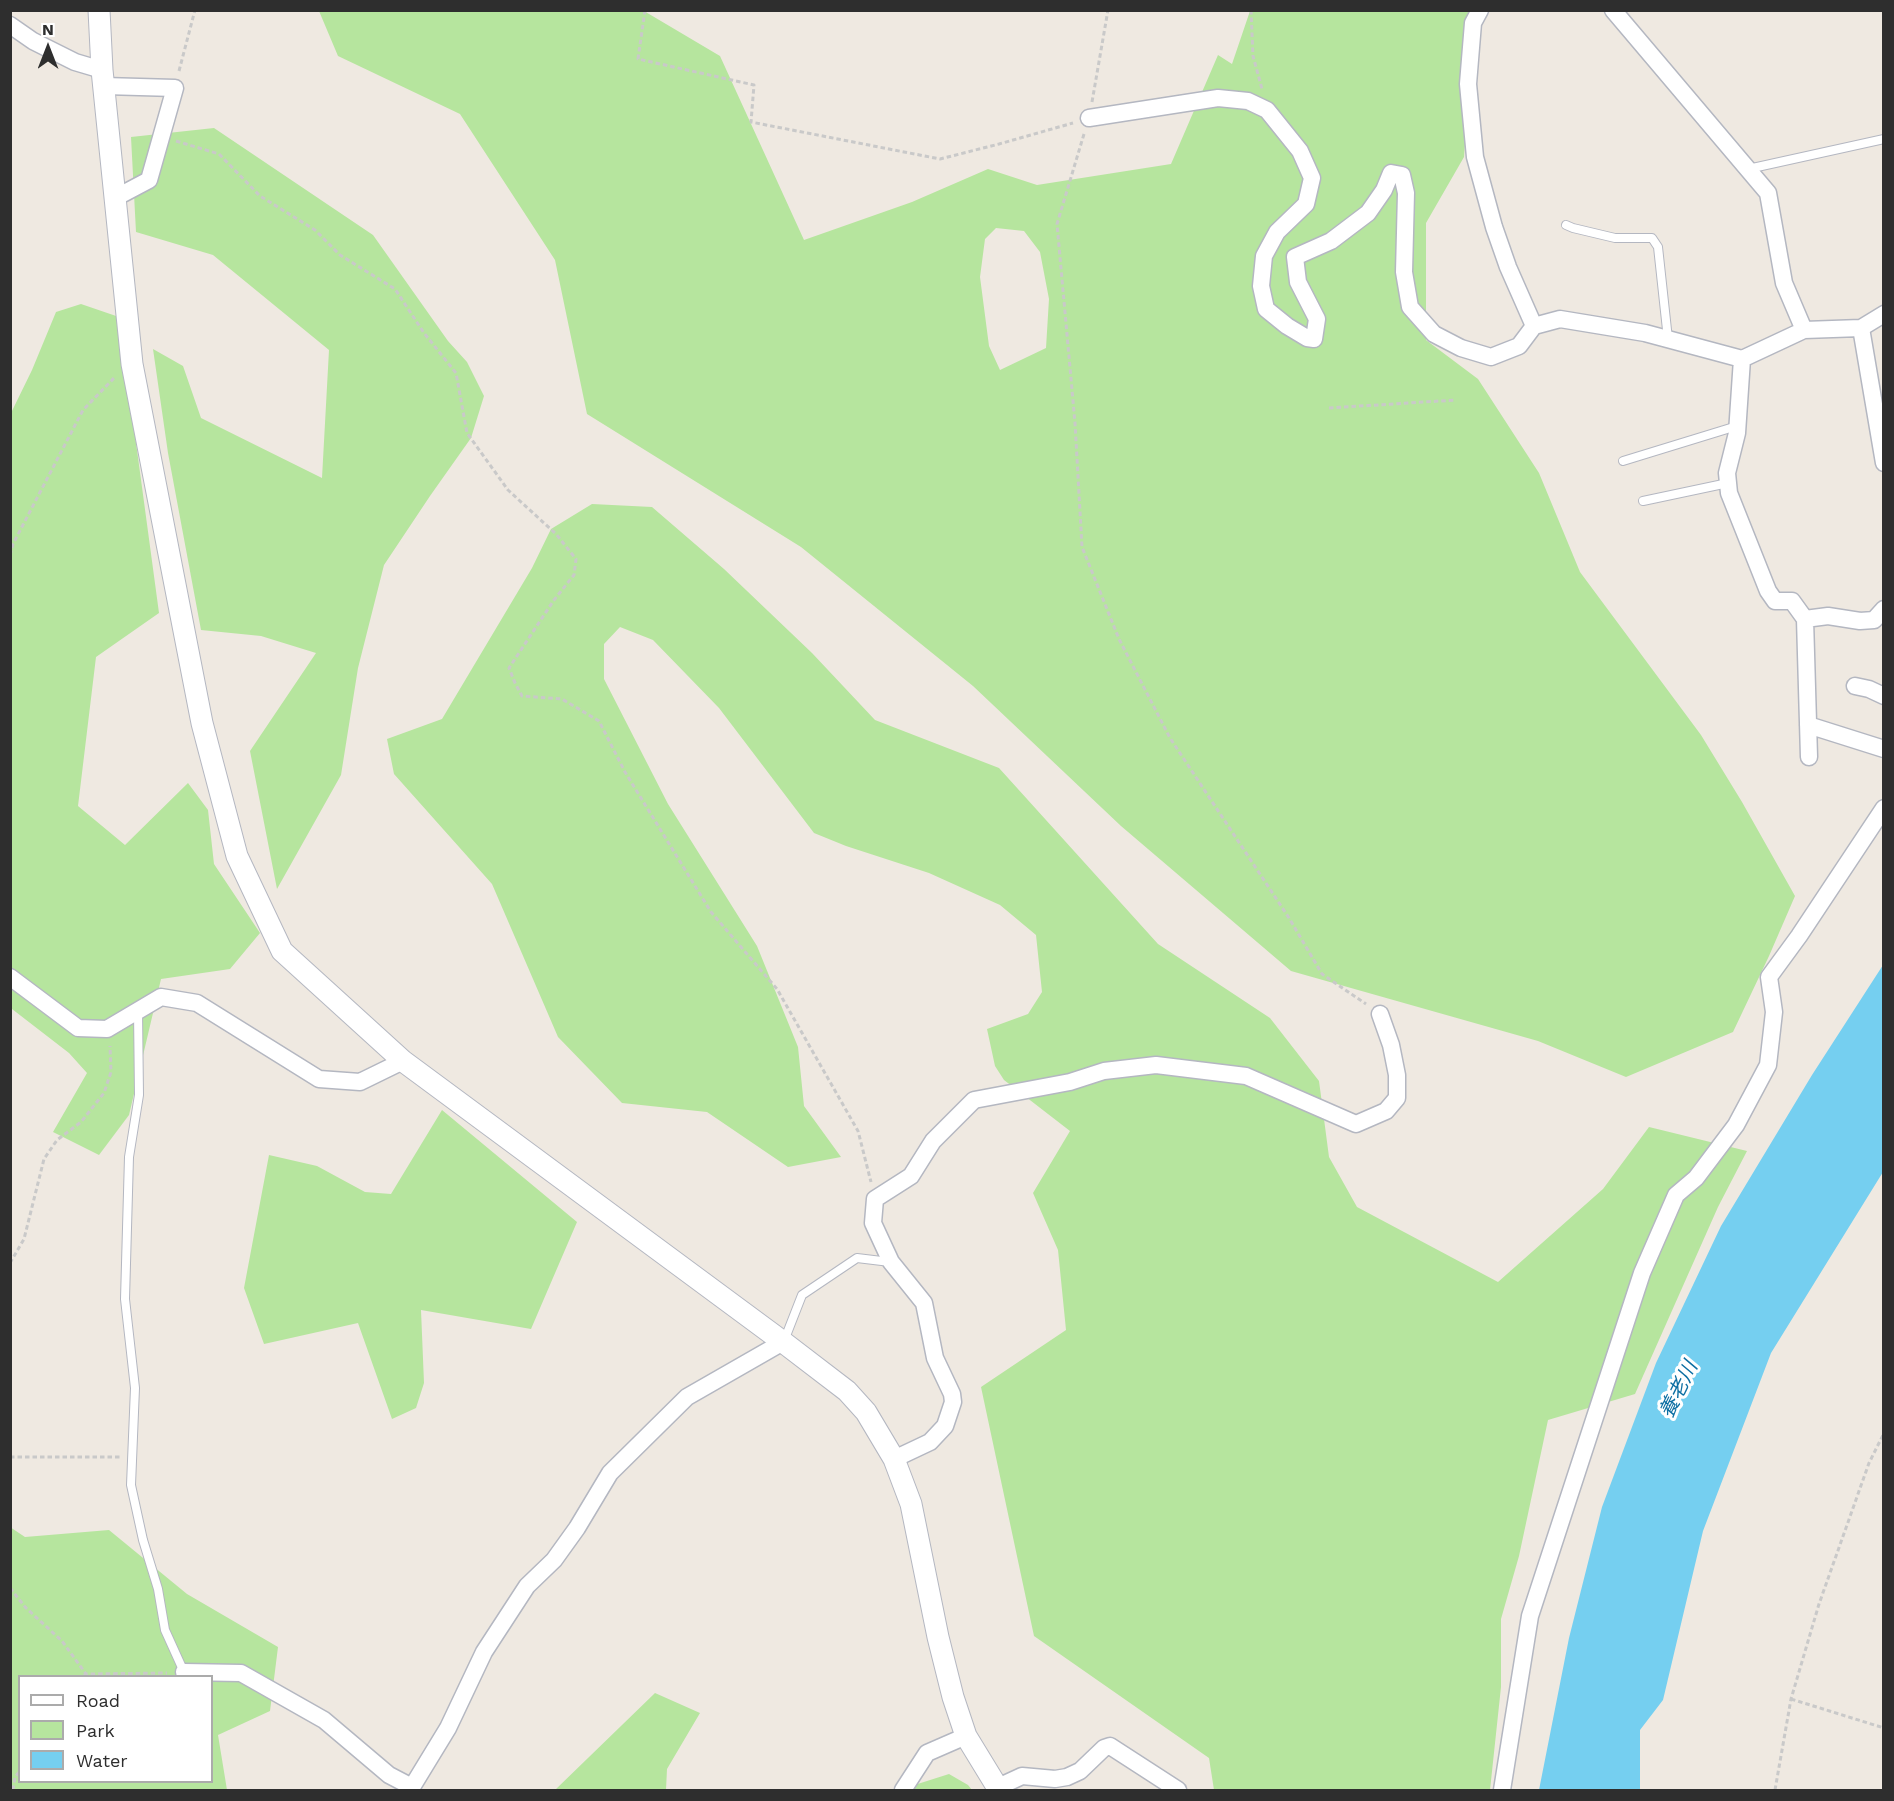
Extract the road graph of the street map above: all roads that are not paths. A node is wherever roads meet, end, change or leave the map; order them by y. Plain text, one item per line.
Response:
1 (99, 10) edge
2 (1480, 10) edge
3 (1613, 10) edge
4 (10, 25) edge
5 (103, 78) junction
6 (1089, 118) road end
7 (1884, 139) edge
8 (1747, 169) junction
9 (115, 198) junction
10 (1566, 225) dead end
11 (1884, 314) edge
12 (1534, 326) junction
13 (1861, 328) junction
14 (1804, 330) junction
15 (1668, 339) junction
16 (1742, 359) junction
17 (1737, 426) junction
18 (1623, 461) dead end
19 (1884, 463) edge
20 (1728, 483) junction
21 (1643, 501) dead end
22 (1884, 609) edge
23 (1805, 619) junction
24 (1855, 686) dead end
25 (1884, 696) edge
26 (1808, 725) junction
27 (1884, 749) edge
28 (1809, 757) dead end
29 (1884, 808) edge
30 (10, 976) edge
31 (138, 1012) junction
32 (1380, 1014) road end
33 (403, 1061) junction
34 (891, 1262) junction
35 (783, 1342) junction
36 (894, 1459) junction
37 (184, 1672) joint
38 (966, 1736) junction
39 (412, 1789) edge
40 (997, 1789) edge
41 (903, 1791) edge
42 (1178, 1791) edge
43 (1502, 1791) edge

1 - 5 street
2 - 12 street
3 - 8 street
4 - 5 street
5 - 9 street
5 - 9 street
6 - 12 street
7 - 8 lane
8 - 14 street
9 - 33 street
10 - 15 lane
11 - 13 street
12 - 15 street
13 - 14 street
13 - 19 street
14 - 16 street
15 - 16 street
16 - 17 street
17 - 18 lane
17 - 20 street
20 - 21 lane
20 - 23 street
22 - 23 street
23 - 26 street
24 - 25 street
26 - 27 street
26 - 28 street
29 - 43 street
30 - 31 street
31 - 33 street
31 - 37 lane
32 - 34 street
33 - 35 street
34 - 35 lane
34 - 36 street
35 - 36 street
35 - 39 street
36 - 38 street
37 - 39 street
38 - 40 street
38 - 41 street
40 - 42 street

